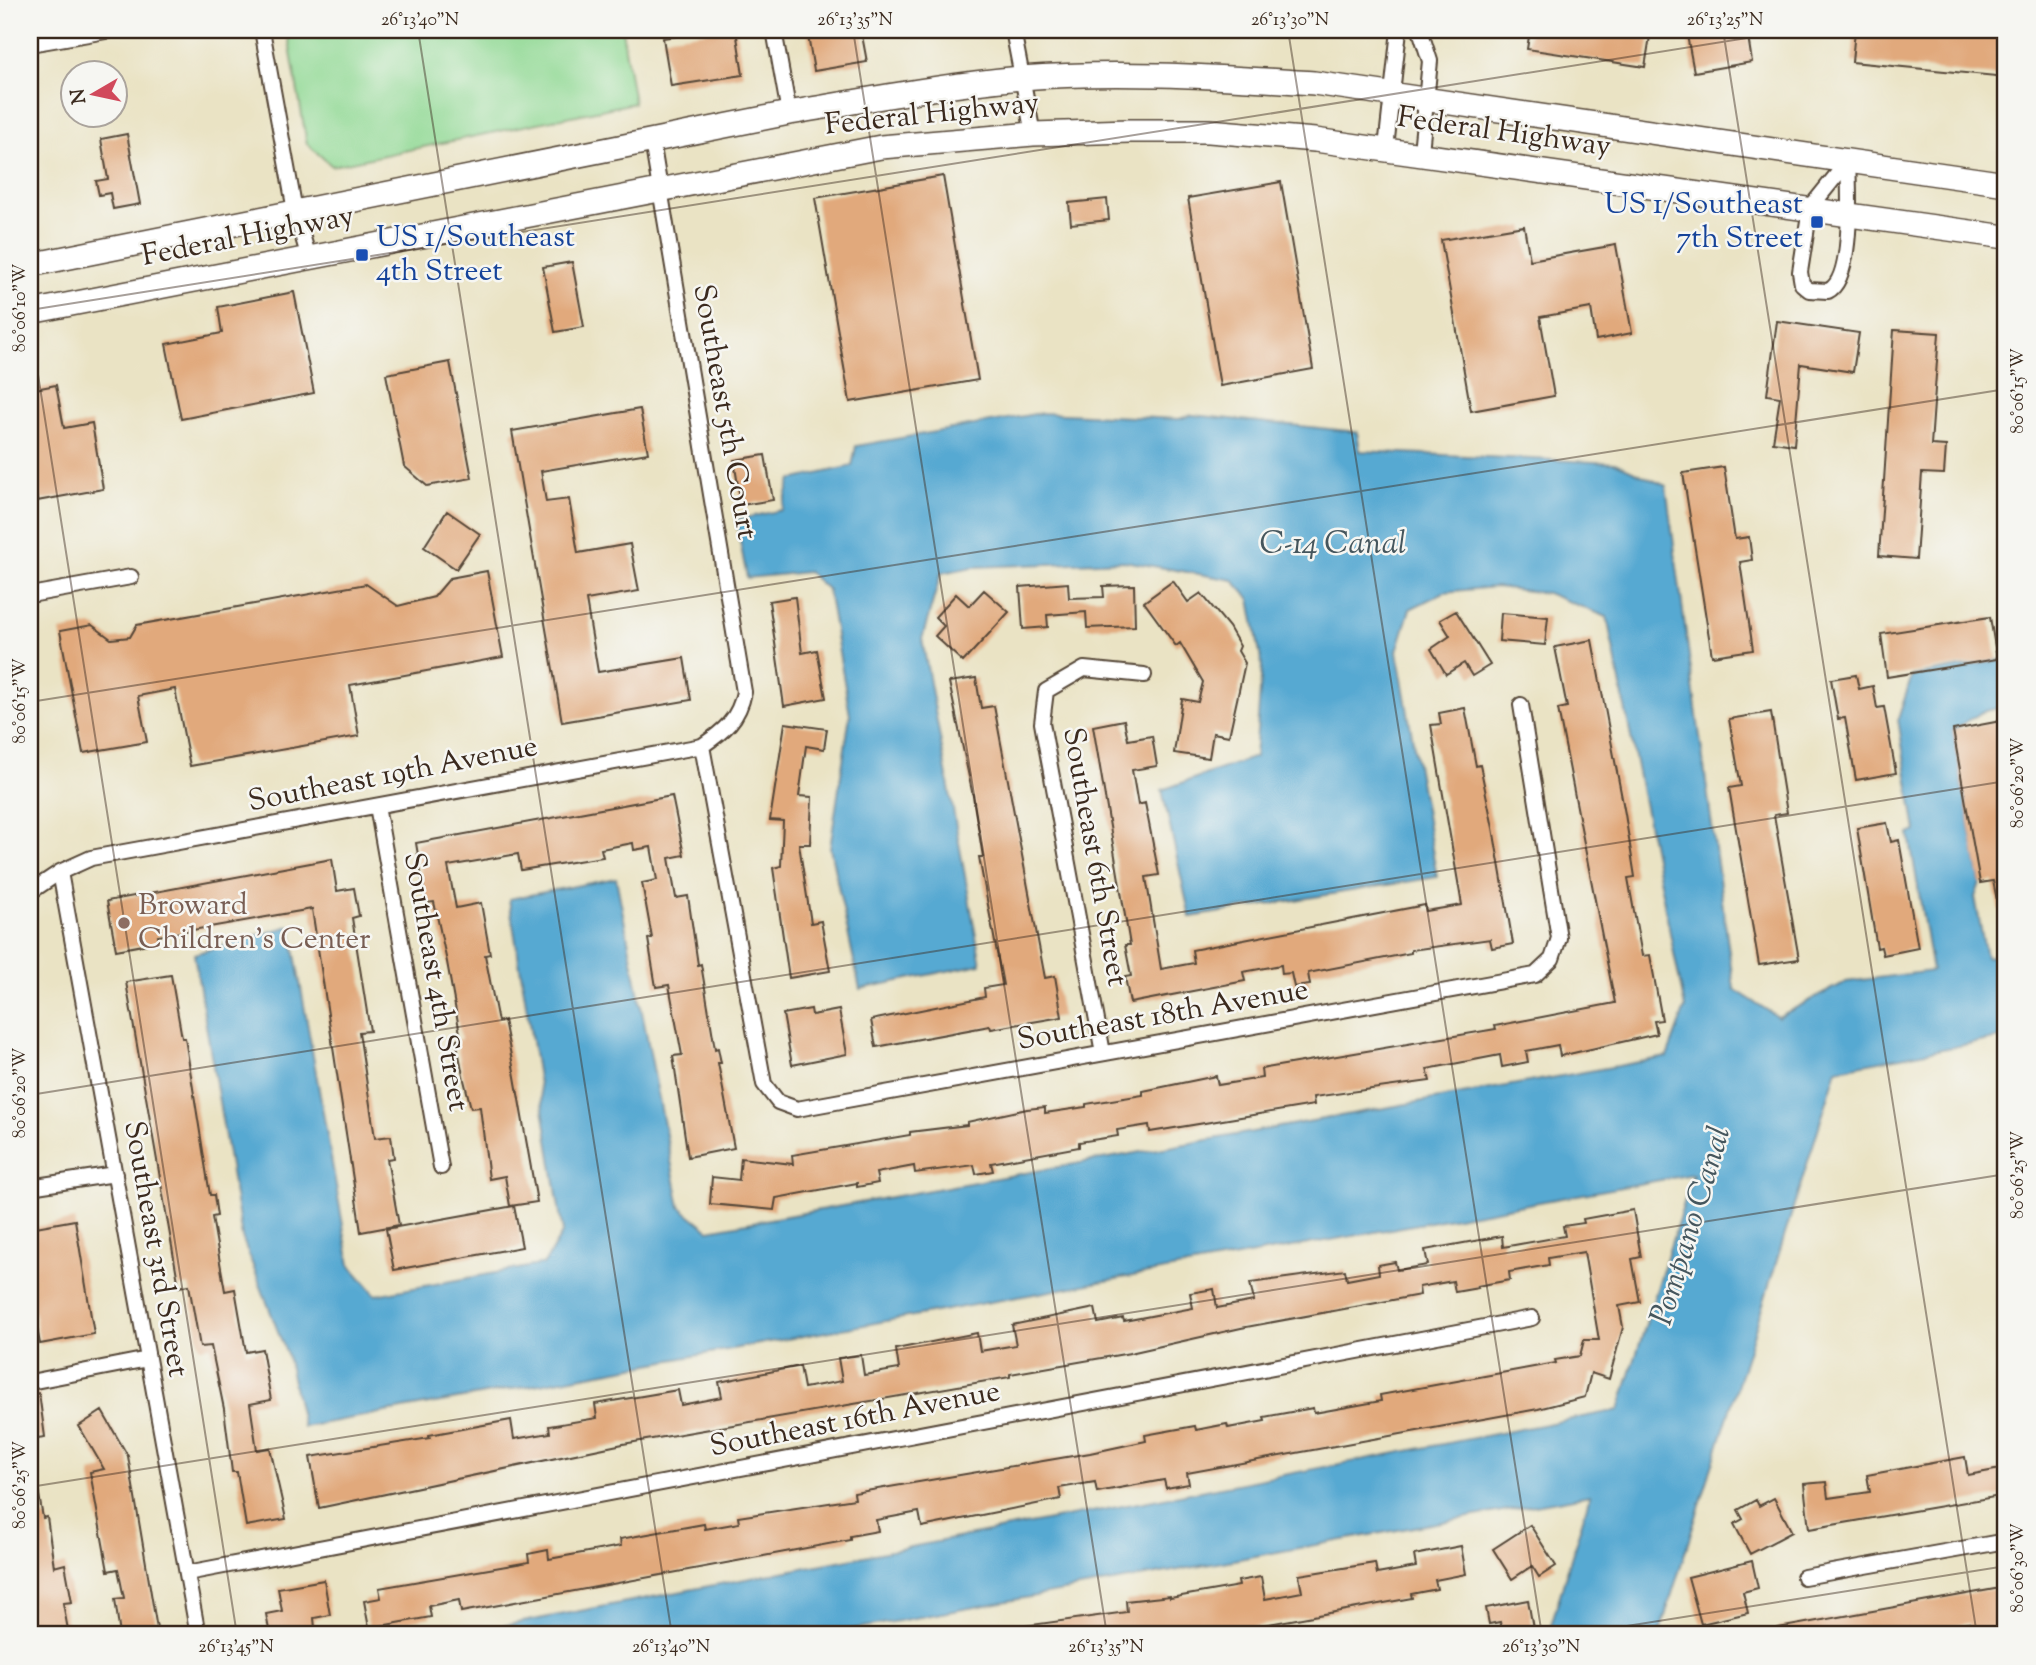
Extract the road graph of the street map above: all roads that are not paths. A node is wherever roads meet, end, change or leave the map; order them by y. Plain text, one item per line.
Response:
1 (112, 30) edge
2 (262, 30) edge
3 (774, 30) edge
4 (1013, 30) edge
5 (1399, 30) edge
6 (1420, 30) edge
7 (30, 44) edge
8 (1021, 78) junction
9 (1392, 94) junction
10 (1427, 98) junction
11 (789, 113) junction
12 (1032, 134) junction
13 (652, 141) junction
14 (1386, 148) junction
15 (1421, 152) junction
16 (1848, 161) junction
17 (2006, 184) edge
18 (659, 188) junction
19 (1810, 208) junction
20 (295, 211) junction
21 (1850, 214) junction
22 (2006, 237) edge
23 (309, 258) junction
24 (30, 265) edge
25 (30, 312) edge
26 (131, 577) dead end
27 (30, 595) edge
28 (1144, 675) dead end
29 (744, 692) joint
30 (1521, 705) dead end
31 (702, 746) junction
32 (377, 806) junction
33 (60, 872) junction
34 (30, 892) edge
35 (1103, 1053) junction
36 (441, 1167) dead end
37 (115, 1174) junction
38 (30, 1187) edge
39 (1532, 1318) dead end
40 (148, 1360) junction
41 (30, 1382) edge
42 (2006, 1541) edge
43 (187, 1573) junction
44 (1804, 1577) dead end
45 (1437, 1632) dead end
46 (198, 1635) edge
47 (1420, 1635) edge

1 - 7 street
2 - 20 street
3 - 11 street
4 - 8 street
5 - 9 street
6 - 10 street
8 - 9 main road, Federal Highway
8 - 11 main road, Federal Highway
8 - 12 street
9 - 10 main road, Federal Highway
9 - 14 street
10 - 15 street
10 - 16 main road, Federal Highway
11 - 13 main road, Federal Highway
12 - 14 main road, Federal Highway
12 - 18 main road, Federal Highway
13 - 18 street, Southeast 5th Court
13 - 20 main road, Federal Highway
14 - 15 main road, Federal Highway
15 - 19 main road, Federal Highway
16 - 17 main road, Federal Highway
16 - 19 street
16 - 21 street
18 - 23 main road, Federal Highway
18 - 29 street, Southeast 5th Court
19 - 21 main road, Federal Highway
19 - 21 street
20 - 23 street
20 - 24 main road, Federal Highway
21 - 22 main road, Federal Highway
23 - 25 main road, Federal Highway
26 - 27 street
28 - 35 street, Southeast 6th Street
29 - 31 street, Southeast 19th Avenue
30 - 35 street, Southeast 18th Avenue
31 - 32 street, Southeast 19th Avenue
31 - 35 street, Southeast 18th Avenue
32 - 33 street, Southeast 19th Avenue
32 - 36 street, Southeast 4th Street
33 - 34 street, Southeast 19th Avenue
33 - 37 street, Southeast 3rd Street
37 - 38 street
37 - 40 street, Southeast 3rd Street
39 - 43 street, Southeast 16th Avenue
40 - 41 street
40 - 43 street, Southeast 3rd Street
42 - 44 street
43 - 46 street, Southeast 3rd Street
45 - 47 street

